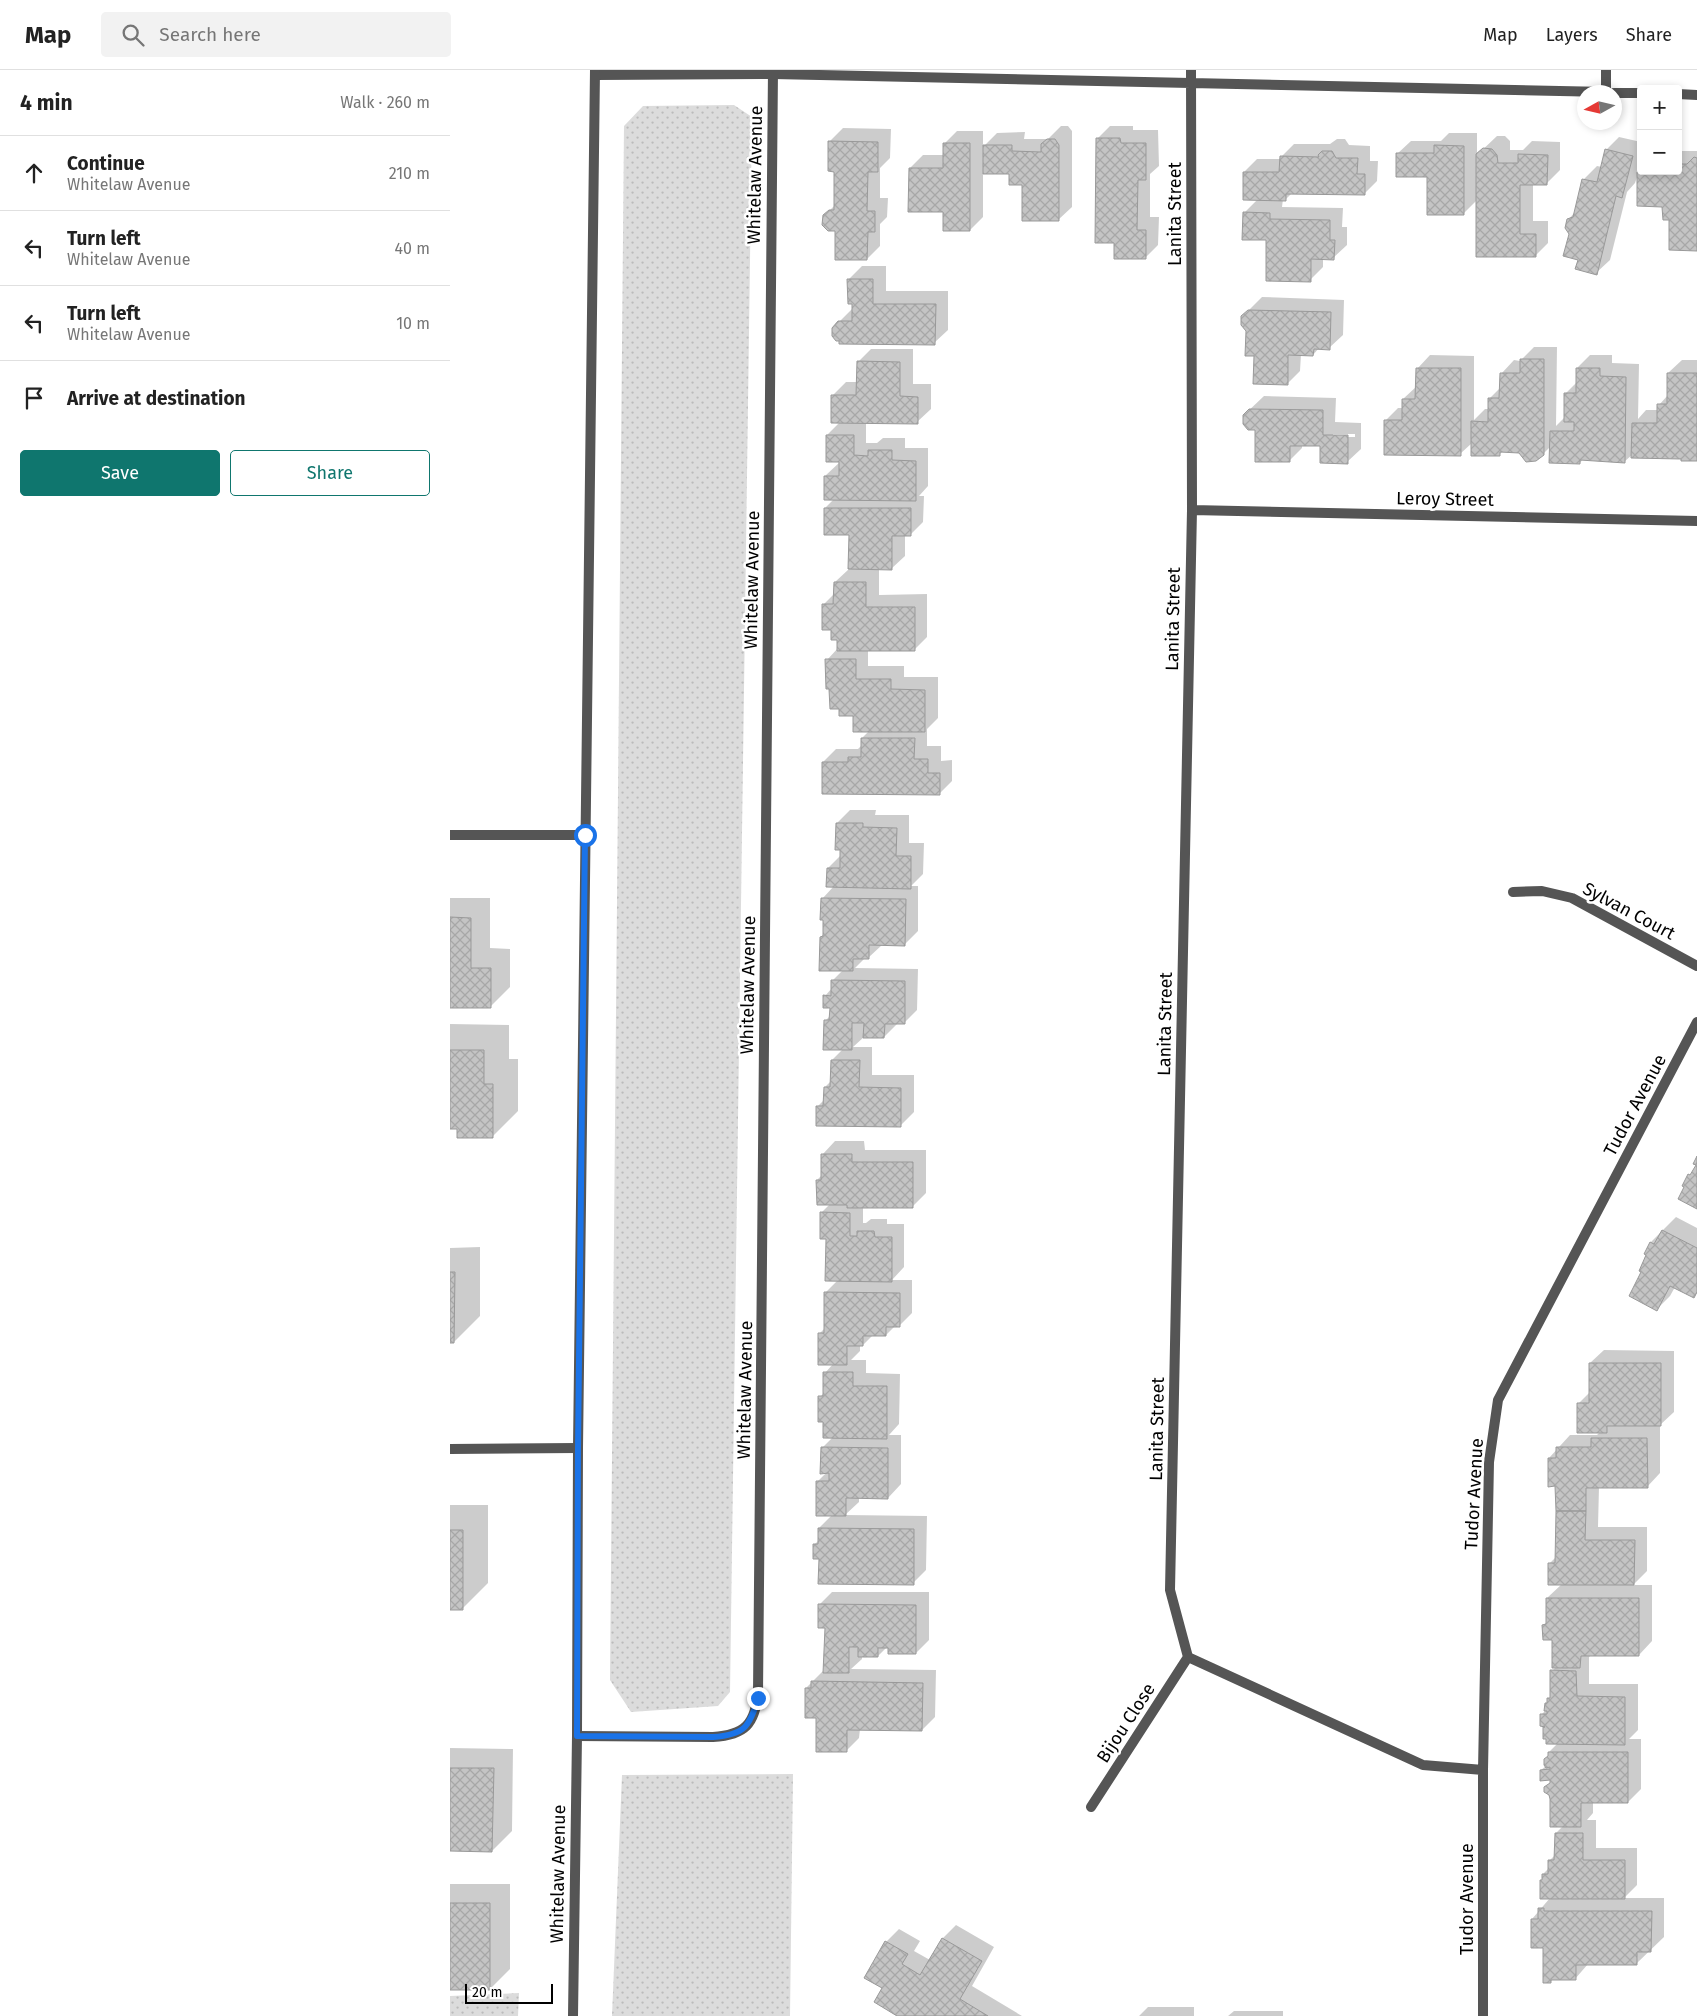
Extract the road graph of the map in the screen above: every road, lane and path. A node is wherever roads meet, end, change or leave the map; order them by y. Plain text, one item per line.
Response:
1 (1192, 70) edge
2 (1606, 70) edge
3 (595, 72) edge
4 (773, 72) edge
5 (1191, 84) junction
6 (1606, 85) edge
7 (1577, 91) edge
8 (1622, 93) edge
9 (1637, 93) edge
10 (1682, 94) edge
11 (1697, 95) edge
12 (1192, 510) junction
13 (1697, 521) edge
14 (450, 835) edge
15 (585, 835) junction
16 (1513, 892) dead end
17 (1697, 966) edge
18 (1697, 1022) edge
19 (578, 1448) junction
20 (450, 1449) edge
21 (1188, 1657) junction
22 (577, 1736) junction
23 (1483, 1770) junction
24 (1091, 1807) dead end
25 (572, 2015) edge
26 (1483, 2016) edge

1 - 5 street, Lanita Street
2 - 6 street
3 - 4 street
3 - 15 street, Whitelaw Avenue
4 - 5 street
4 - 22 street, Whitelaw Avenue
5 - 7 street
5 - 12 street, Lanita Street
8 - 9 street
10 - 11 street
12 - 13 street, Leroy Street
12 - 21 street, Lanita Street
14 - 15 street
15 - 19 street, Whitelaw Avenue
16 - 17 street, Sylvan Court
18 - 23 street, Tudor Avenue
19 - 20 street
19 - 22 street, Whitelaw Avenue
21 - 23 street
21 - 24 street, Bijou Close
22 - 25 street, Whitelaw Avenue
23 - 26 street, Tudor Avenue

